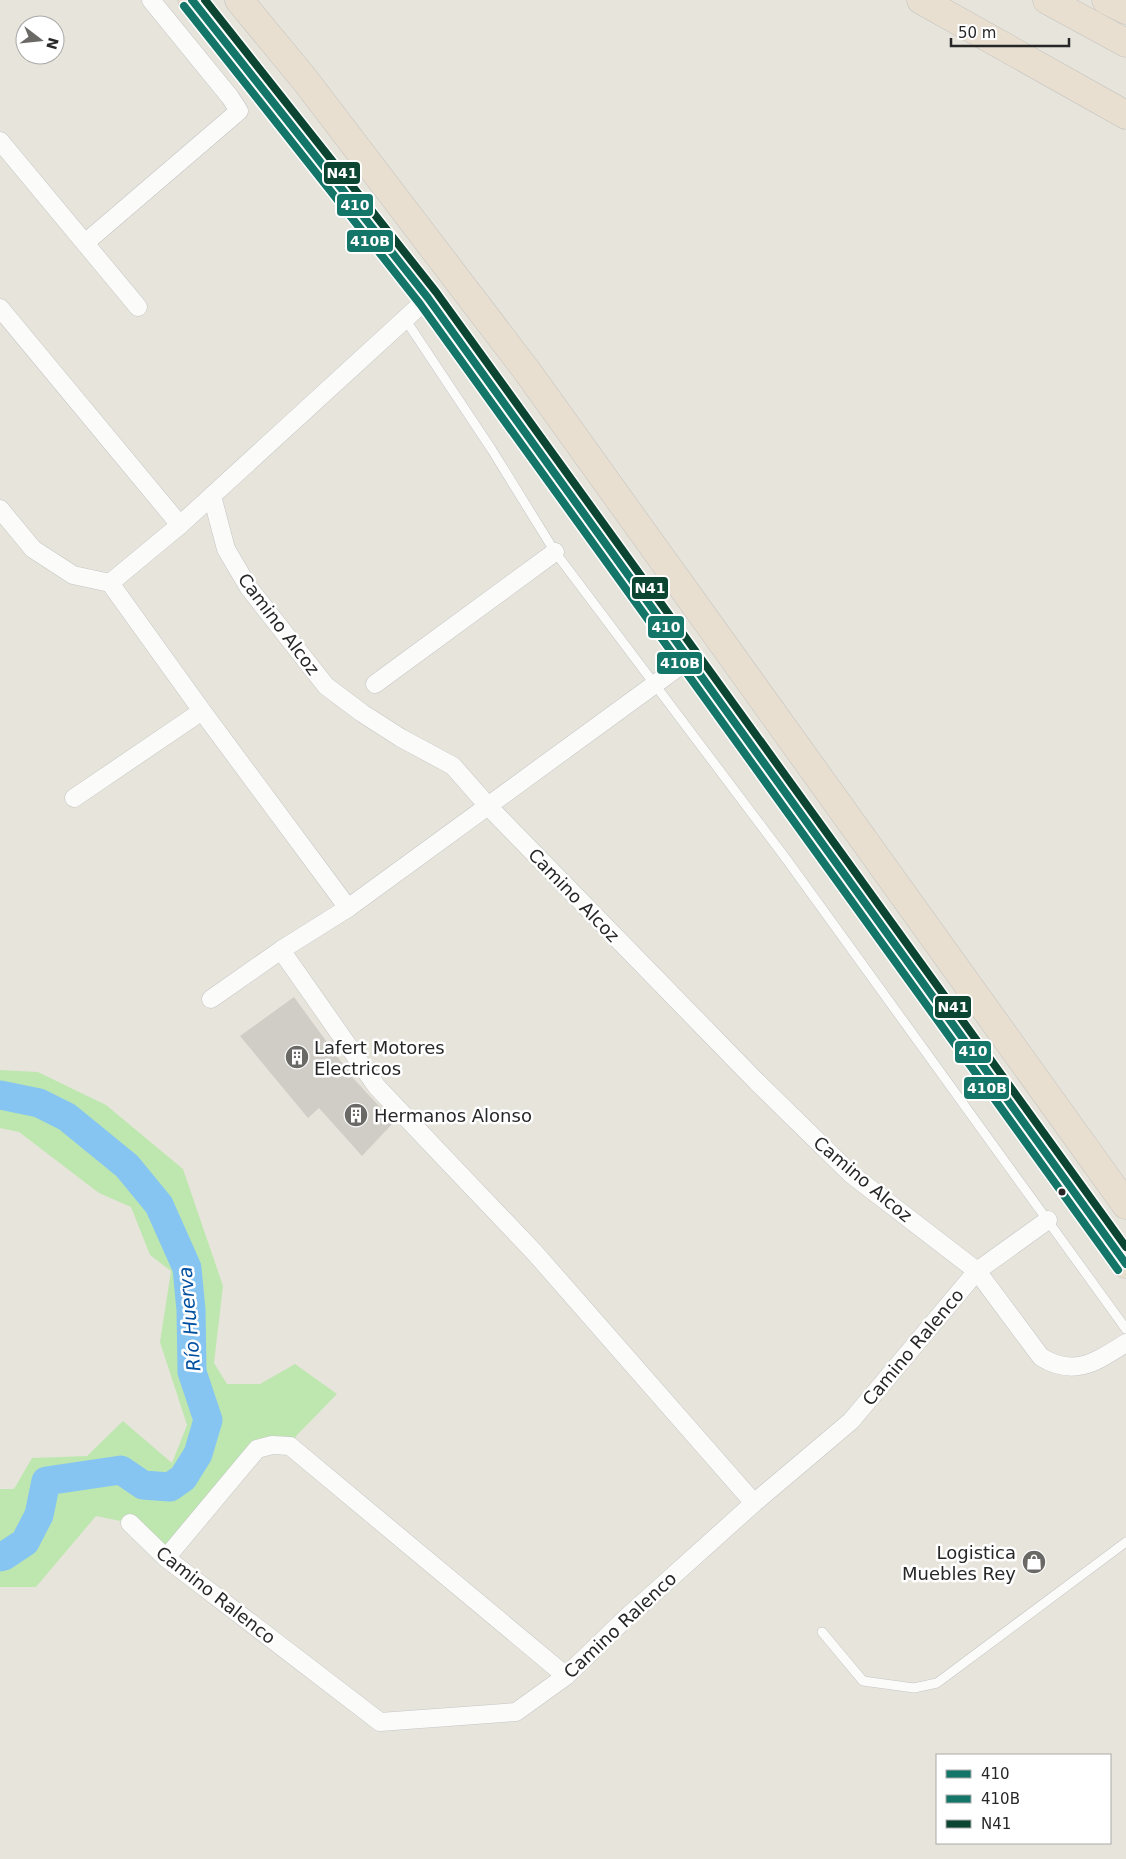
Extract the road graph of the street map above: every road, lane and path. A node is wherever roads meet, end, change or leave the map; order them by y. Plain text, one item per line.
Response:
1 (150, 0) edge
2 (192, 0) edge
3 (239, 0) edge
4 (921, 0) edge
5 (1047, 0) edge
6 (1106, 0) edge
7 (1126, 10) edge
8 (1126, 44) edge
9 (1126, 115) edge
10 (0, 141) edge
11 (84, 243) junction
12 (428, 298) junction
13 (0, 308) edge
14 (138, 308) dead end
15 (405, 319) junction
16 (212, 496) junction
17 (0, 509) edge
18 (180, 525) junction
19 (555, 552) junction
20 (110, 583) junction
21 (688, 660) junction
22 (375, 684) dead end
23 (656, 684) junction
24 (202, 711) junction
25 (74, 798) dead end
26 (488, 806) junction
27 (348, 908) junction
28 (280, 950) junction
29 (210, 999) dead end
30 (1126, 1205) edge
31 (1048, 1220) junction
32 (1126, 1264) edge
33 (977, 1271) junction
34 (1126, 1328) edge
35 (1126, 1343) edge
36 (754, 1503) junction
37 (130, 1523) dead end
38 (1126, 1542) edge
39 (166, 1558) junction
40 (822, 1632) dead end
41 (566, 1676) junction

1 - 11 street
2 - 12 highway
3 - 30 highway
4 - 9 highway
5 - 8 highway
6 - 7 highway
10 - 11 street
11 - 14 street
12 - 15 street
12 - 21 highway
13 - 18 street
15 - 16 street
15 - 19 lane
16 - 18 street
16 - 26 street, Camino Alcoz
17 - 20 street
18 - 20 street
19 - 22 street
19 - 23 lane
20 - 24 street
21 - 23 street
21 - 32 highway
23 - 26 street
23 - 31 lane
24 - 25 street
24 - 27 street
26 - 27 street
26 - 33 street, Camino Alcoz
27 - 28 street
28 - 29 street
28 - 36 street
31 - 33 street, Camino Ralenco
31 - 34 lane
33 - 35 street, Camino Alcoz
33 - 36 street, Camino Ralenco
36 - 41 street, Camino Ralenco
37 - 39 street, Camino Ralenco
38 - 40 lane
39 - 41 street, Camino Ralenco
39 - 41 street

